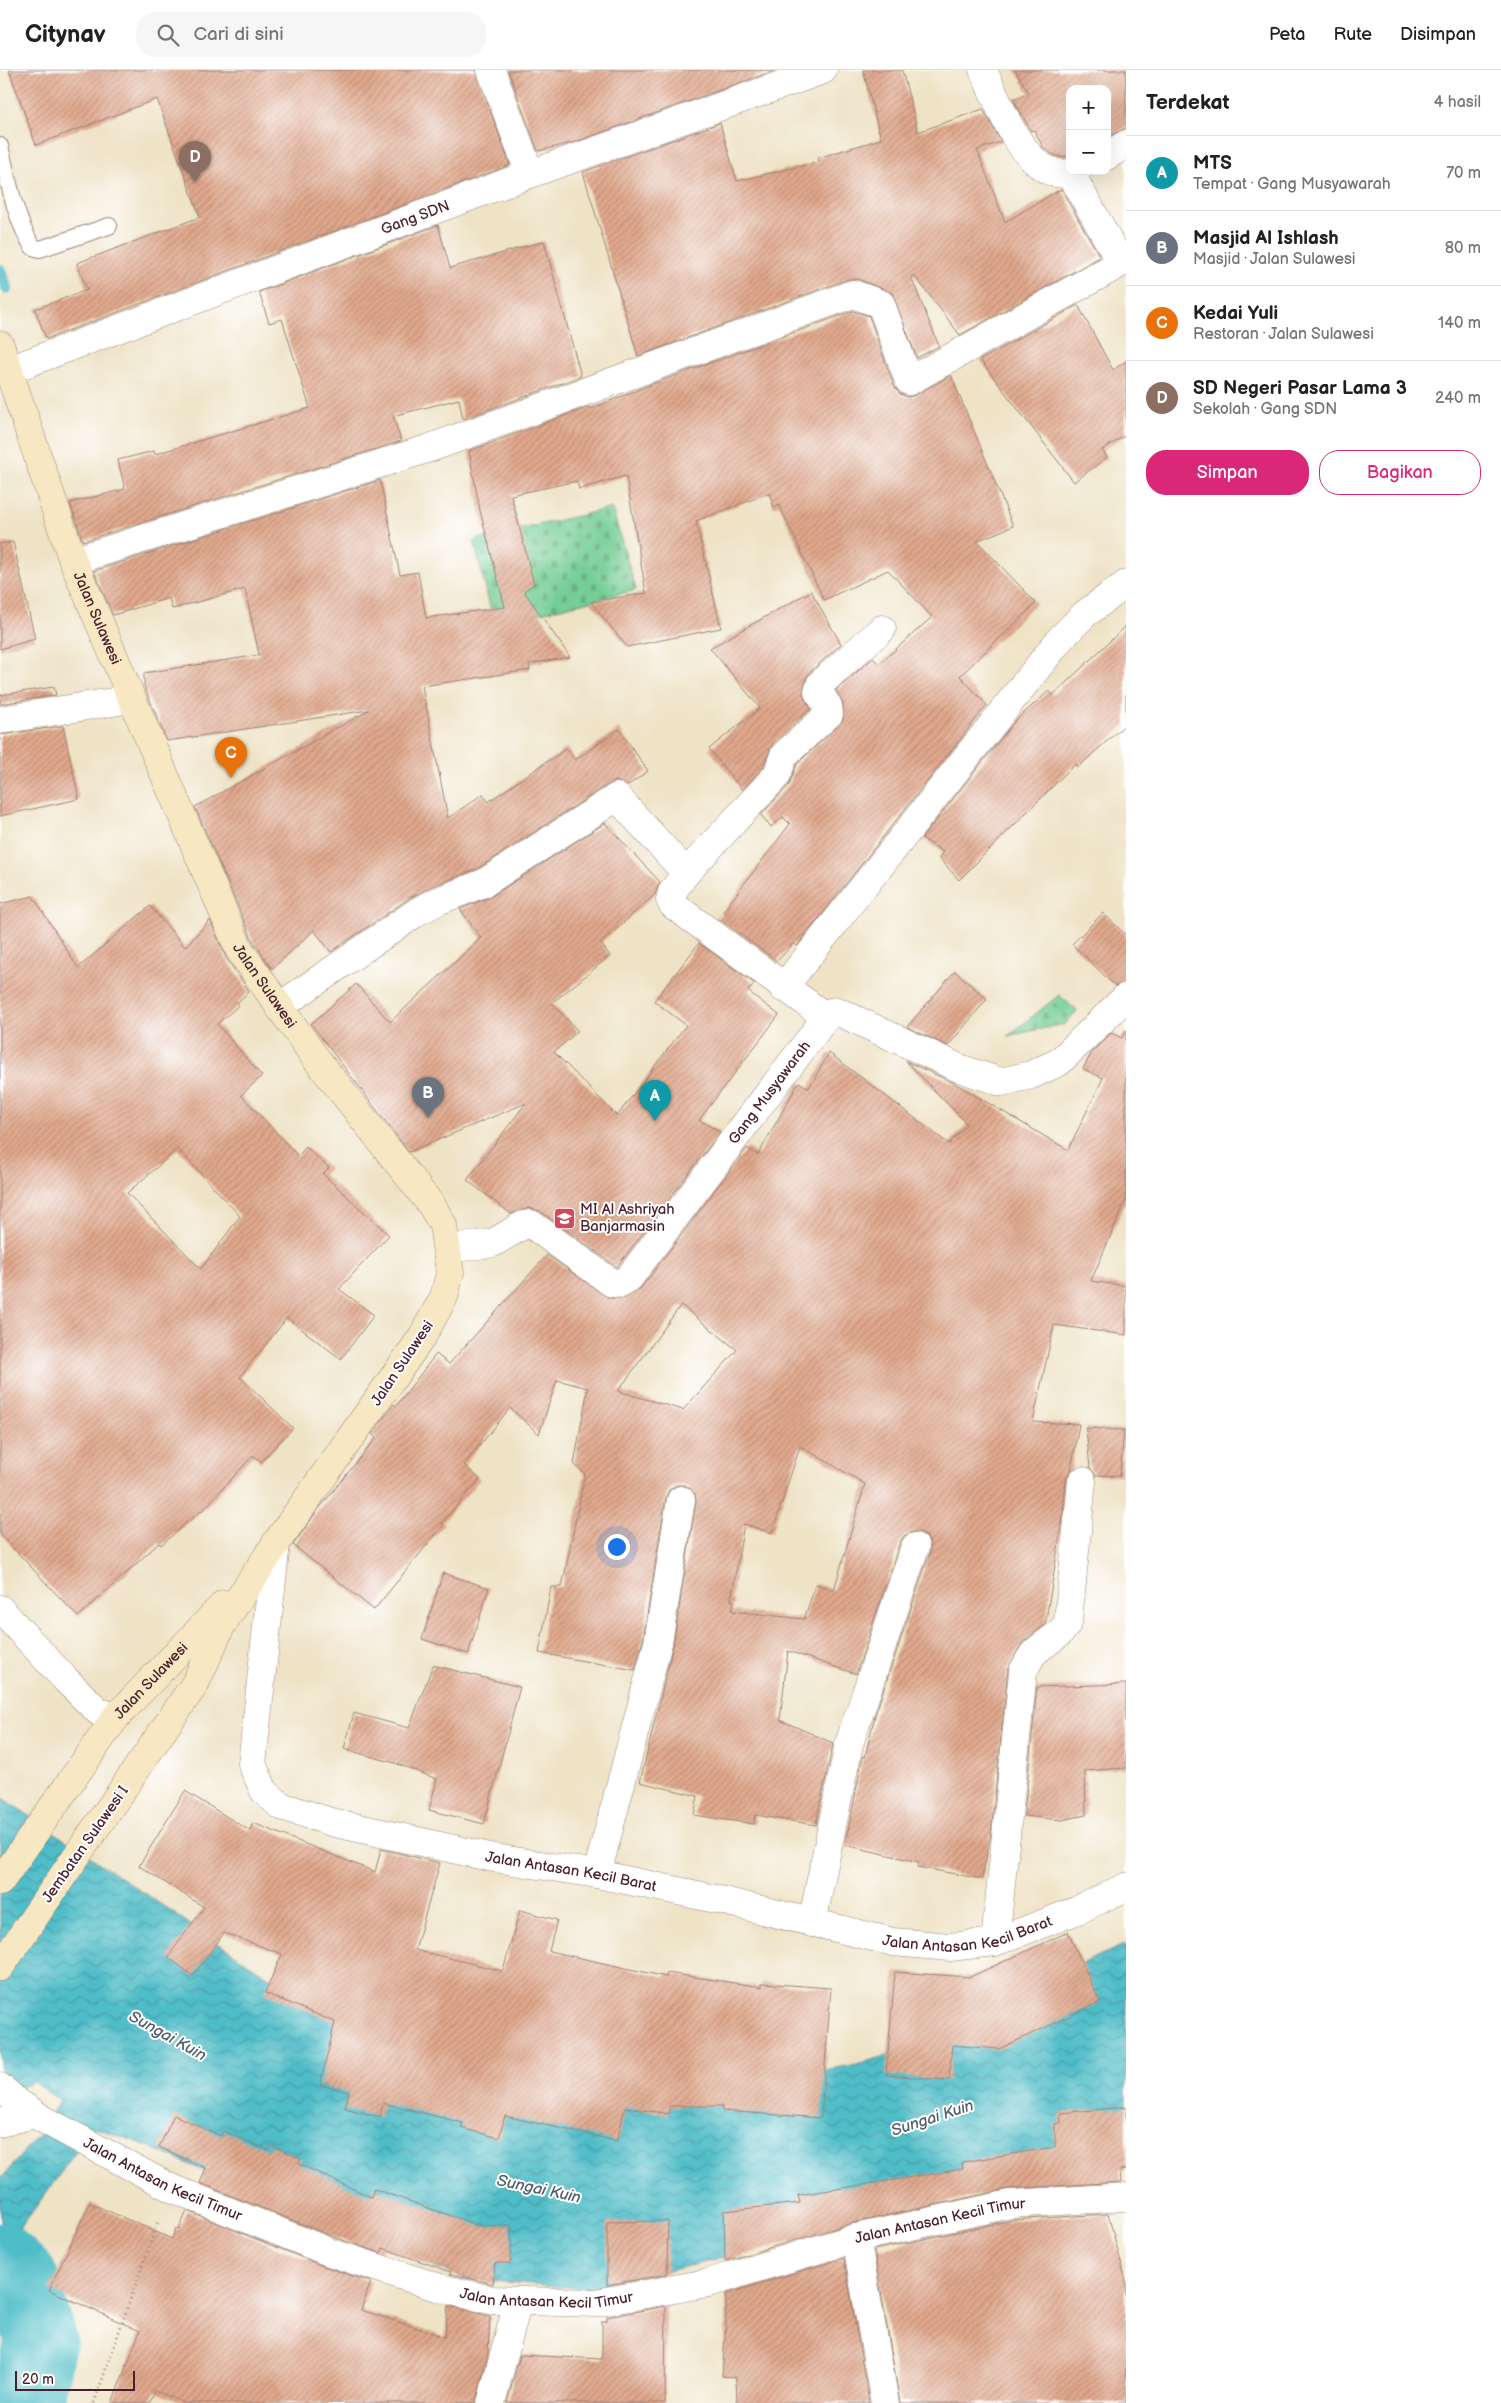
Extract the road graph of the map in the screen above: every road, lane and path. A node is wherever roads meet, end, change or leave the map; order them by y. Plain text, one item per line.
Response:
1 (491, 70) edge
2 (823, 70) edge
3 (983, 70) edge
4 (1126, 144) edge
5 (0, 146) edge
6 (1111, 153) edge
7 (530, 174) junction
8 (1066, 175) edge
9 (1076, 175) edge
10 (5, 193) edge
11 (109, 226) dead end
12 (4, 357) edge
13 (73, 561) junction
14 (1126, 584) edge
15 (882, 629) dead end
16 (131, 700) junction
17 (0, 720) edge
18 (686, 873) junction
19 (783, 988) junction
20 (1126, 997) edge
21 (279, 1007) junction
22 (826, 1017) junction
23 (448, 1248) junction
24 (1082, 1481) dead end
25 (681, 1500) dead end
26 (915, 1547) dead end
27 (269, 1553) junction
28 (0, 1609) edge
29 (171, 1720) joint
30 (110, 1725) junction
31 (597, 1874) junction
32 (0, 1882) edge
33 (1126, 1887) edge
34 (812, 1923) junction
35 (995, 1942) junction
36 (0, 1967) edge
37 (23, 2105) edge
38 (0, 2123) edge
39 (170, 2187) junction
40 (1126, 2197) edge
41 (856, 2238) junction
42 (518, 2302) junction
43 (94, 2403) edge
44 (491, 2403) edge
45 (885, 2403) edge

1 - 7 street
2 - 7 street, Gang SDN
3 - 8 street
4 - 6 street
5 - 10 lane
7 - 12 street, Gang SDN
9 - 13 street
10 - 11 lane
12 - 13 main road, Jalan Sulawesi
13 - 16 main road, Jalan Sulawesi
14 - 19 street
15 - 18 street
16 - 17 street
16 - 21 main road, Jalan Sulawesi
18 - 19 street
18 - 21 street
19 - 22 street
20 - 22 street
21 - 23 main road, Jalan Sulawesi
22 - 23 street, Gang Musyawarah
23 - 27 main road, Jalan Sulawesi
24 - 35 street
25 - 31 street
26 - 34 street
27 - 29 main road, Jalan Sulawesi
27 - 30 main road, Jalan Sulawesi
27 - 31 street, Jalan Antasan Kecil Barat
28 - 30 street
29 - 36 main road, Jembatan Sulawesi I
30 - 32 main road, Jalan Sulawesi
31 - 34 street, Jalan Antasan Kecil Barat
33 - 35 street, Jalan Antasan Kecil Barat
34 - 35 street, Jalan Antasan Kecil Barat
37 - 38 street
37 - 39 street, Jalan Antasan Kecil Timur
39 - 42 street, Jalan Antasan Kecil Timur
39 - 43 path
40 - 41 street, Jalan Antasan Kecil Timur
41 - 42 street, Jalan Antasan Kecil Timur
41 - 45 street
42 - 44 street

